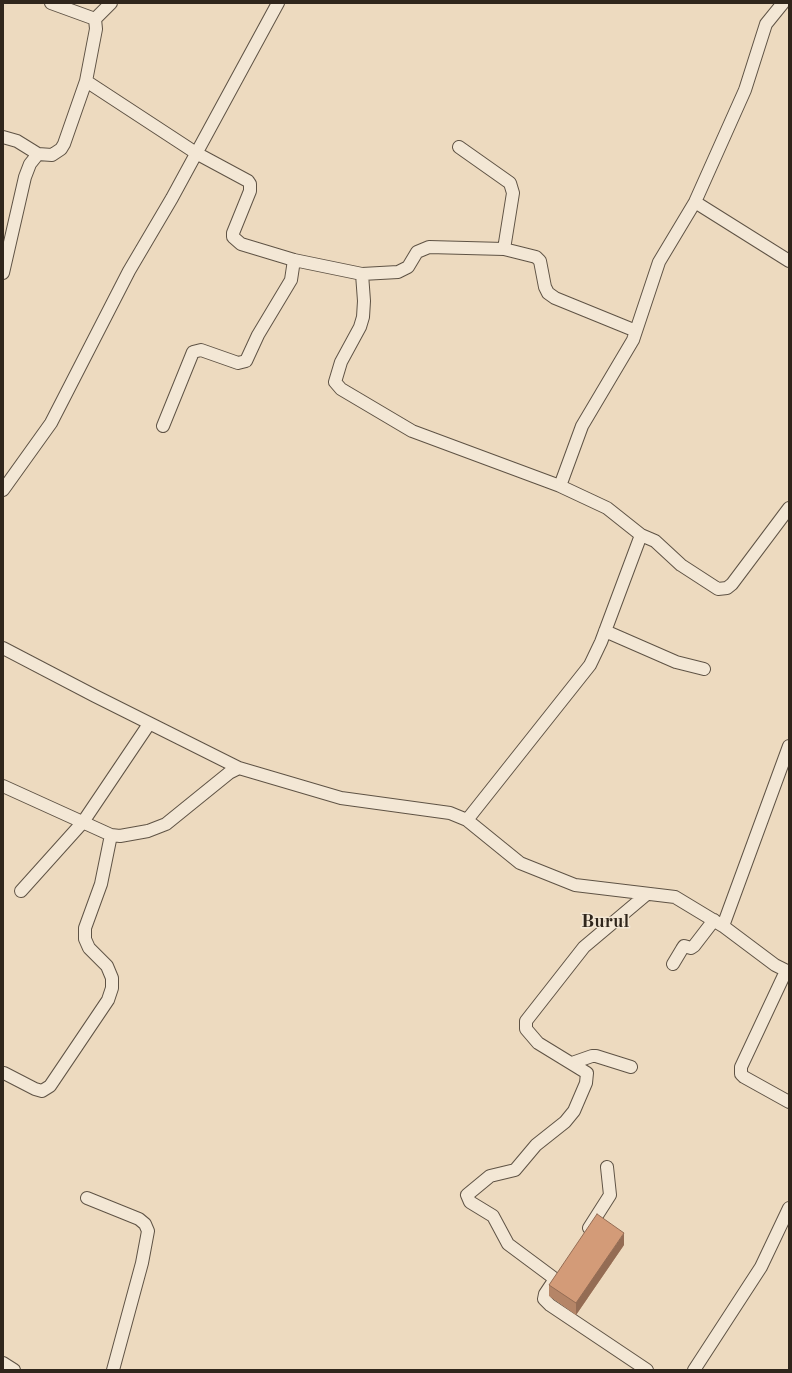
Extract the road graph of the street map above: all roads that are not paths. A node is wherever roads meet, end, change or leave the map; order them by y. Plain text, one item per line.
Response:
1 (51, 3) edge
2 (111, 3) edge
3 (278, 3) edge
4 (783, 3) edge
5 (95, 19) junction
6 (86, 80) junction
7 (3, 137) edge
8 (459, 148) dead end
9 (196, 153) junction
10 (38, 154) junction
11 (695, 202) junction
12 (504, 249) junction
13 (294, 260) junction
14 (789, 262) edge
15 (3, 273) edge
16 (362, 274) junction
17 (636, 331) junction
18 (163, 426) dead end
19 (560, 486) junction
20 (3, 490) edge
21 (789, 508) edge
22 (641, 535) junction
23 (605, 631) junction
24 (3, 648) edge
25 (704, 669) dead end
26 (149, 724) junction
27 (789, 746) edge
28 (238, 768) junction
29 (3, 786) edge
30 (467, 820) junction
31 (83, 822) junction
32 (111, 835) junction
33 (21, 891) dead end
34 (647, 894) junction
35 (719, 923) junction
36 (673, 964) dead end
37 (787, 972) edge
38 (572, 1063) junction
39 (631, 1067) dead end
40 (3, 1071) edge
41 (789, 1102) edge
42 (607, 1167) dead end
43 (87, 1198) dead end
44 (789, 1208) edge
45 (584, 1236) edge
46 (563, 1268) edge
47 (555, 1279) junction
48 (3, 1363) edge
49 (14, 1370) edge
50 (113, 1370) edge
51 (647, 1370) edge
52 (694, 1370) edge

1 - 5 street
2 - 5 street
3 - 9 street
4 - 11 street
5 - 6 street
6 - 9 street
6 - 10 street
7 - 10 street
8 - 12 street
9 - 13 street
9 - 20 street
10 - 15 street
11 - 14 street
11 - 17 street
12 - 16 street
12 - 17 street
13 - 16 street
13 - 18 street
16 - 19 street
17 - 19 street
19 - 22 street
21 - 22 street
22 - 23 street
23 - 25 street
23 - 30 street
24 - 26 street
26 - 28 street
26 - 31 street
27 - 35 street
28 - 30 street
28 - 32 street
29 - 31 street
30 - 34 street
31 - 32 street
31 - 33 street
32 - 40 street
34 - 35 street
34 - 38 street
35 - 36 street
35 - 37 street
37 - 41 street
38 - 39 street
38 - 47 street
42 - 45 street
43 - 50 street
44 - 52 street
46 - 47 street
47 - 51 street
48 - 49 street

